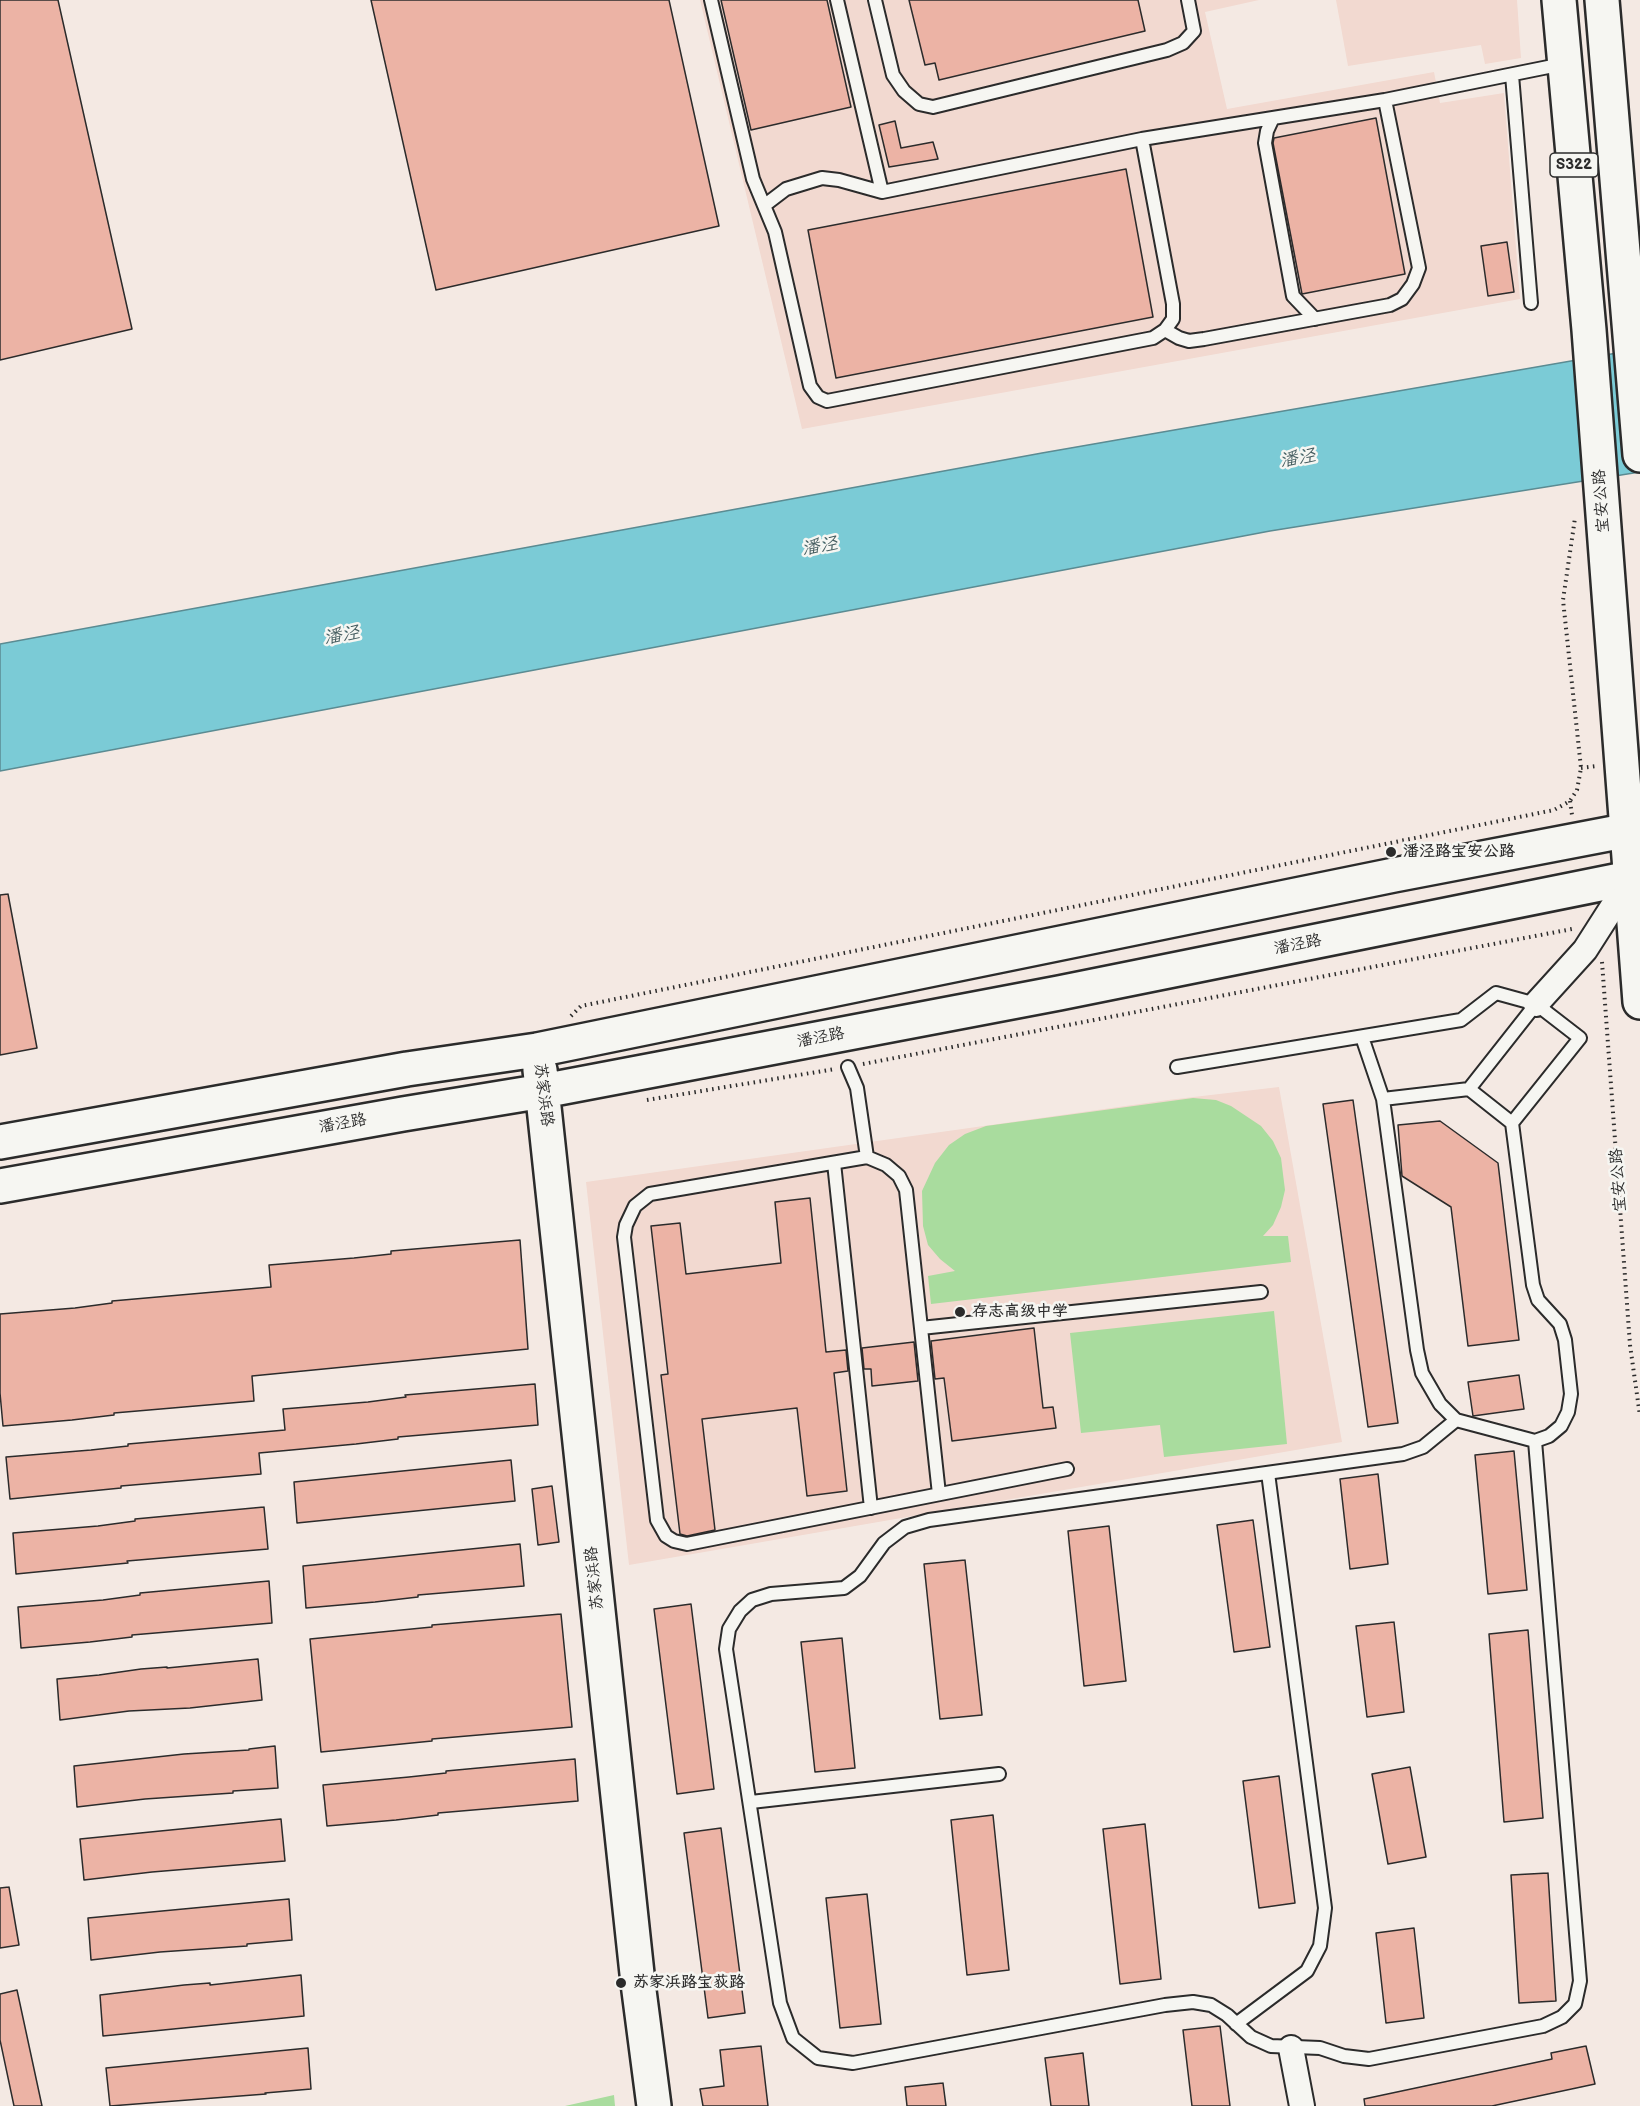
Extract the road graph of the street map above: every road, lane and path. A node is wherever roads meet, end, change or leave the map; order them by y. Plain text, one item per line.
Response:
1 (711, 0) edge
2 (837, 0) edge
3 (875, 0) edge
4 (1188, 0) edge
5 (1559, 0) edge
6 (1602, 0) edge
7 (1565, 63) junction
8 (1512, 75) junction
9 (1384, 100) junction
10 (1272, 118) junction
11 (1142, 139) junction
12 (882, 192) junction
13 (765, 206) junction
14 (1531, 303) dead end
15 (1315, 319) junction
16 (1165, 330) junction
17 (1640, 455) edge
18 (1574, 536) dead end
19 (1634, 829) edge
20 (1636, 877) edge
21 (1580, 930) dead end
22 (1600, 952) dead end
23 (1640, 1002) edge
24 (1536, 1004) junction
25 (566, 1020) dead end
26 (1362, 1037) junction
27 (537, 1050) junction
28 (848, 1067) junction
29 (1177, 1067) dead end
30 (1469, 1089) junction
31 (543, 1091) junction
32 (1383, 1099) junction
33 (639, 1102) dead end
34 (1512, 1123) junction
35 (0, 1142) edge
36 (867, 1157) junction
37 (834, 1163) junction
38 (0, 1186) edge
39 (1261, 1292) dead end
40 (921, 1328) junction
41 (1640, 1416) edge
42 (1456, 1420) junction
43 (1535, 1441) junction
44 (1067, 1469) dead end
45 (1268, 1473) junction
46 (939, 1494) junction
47 (871, 1508) junction
48 (999, 1774) dead end
49 (751, 1802) junction
50 (1236, 2024) junction
51 (1291, 2048) junction
52 (654, 2106) edge
53 (1302, 2106) edge

1 - 13 lane
2 - 12 lane
3 - 4 lane
5 - 7 main road, 宝安公路 / S322
6 - 17 main road, S322
7 - 8 lane
7 - 19 main road, 宝安公路 / S322
8 - 9 lane
8 - 14 lane
9 - 10 lane
9 - 15 lane
10 - 11 lane
10 - 15 lane
11 - 12 lane
11 - 16 lane
12 - 13 lane
13 - 16 lane
15 - 16 lane
18 - 25 path, 宝安公路
19 - 20 main road, 宝安公路 / S322
19 - 27 main road
20 - 23 main road, 宝安公路 / S322
20 - 24 street
20 - 31 main road, 潘泾路
21 - 28 path, 潘泾路
22 - 41 path, 宝安公路
24 - 26 lane
24 - 30 lane
24 - 34 lane
26 - 29 lane
26 - 32 lane
27 - 31 main road, 苏家浜路
27 - 35 main road
28 - 33 path, 潘泾路
28 - 36 lane
30 - 32 lane
30 - 34 lane
31 - 38 main road, 潘泾路
31 - 52 main road, 苏家浜路
32 - 42 lane
34 - 43 lane
36 - 37 lane
36 - 40 lane
37 - 47 lane
37 - 47 lane
39 - 40 lane
40 - 46 lane
42 - 43 lane
42 - 45 lane
43 - 51 lane
44 - 46 lane
45 - 49 lane
45 - 50 lane
46 - 47 lane
48 - 49 lane
49 - 50 lane
50 - 51 lane
51 - 53 street

